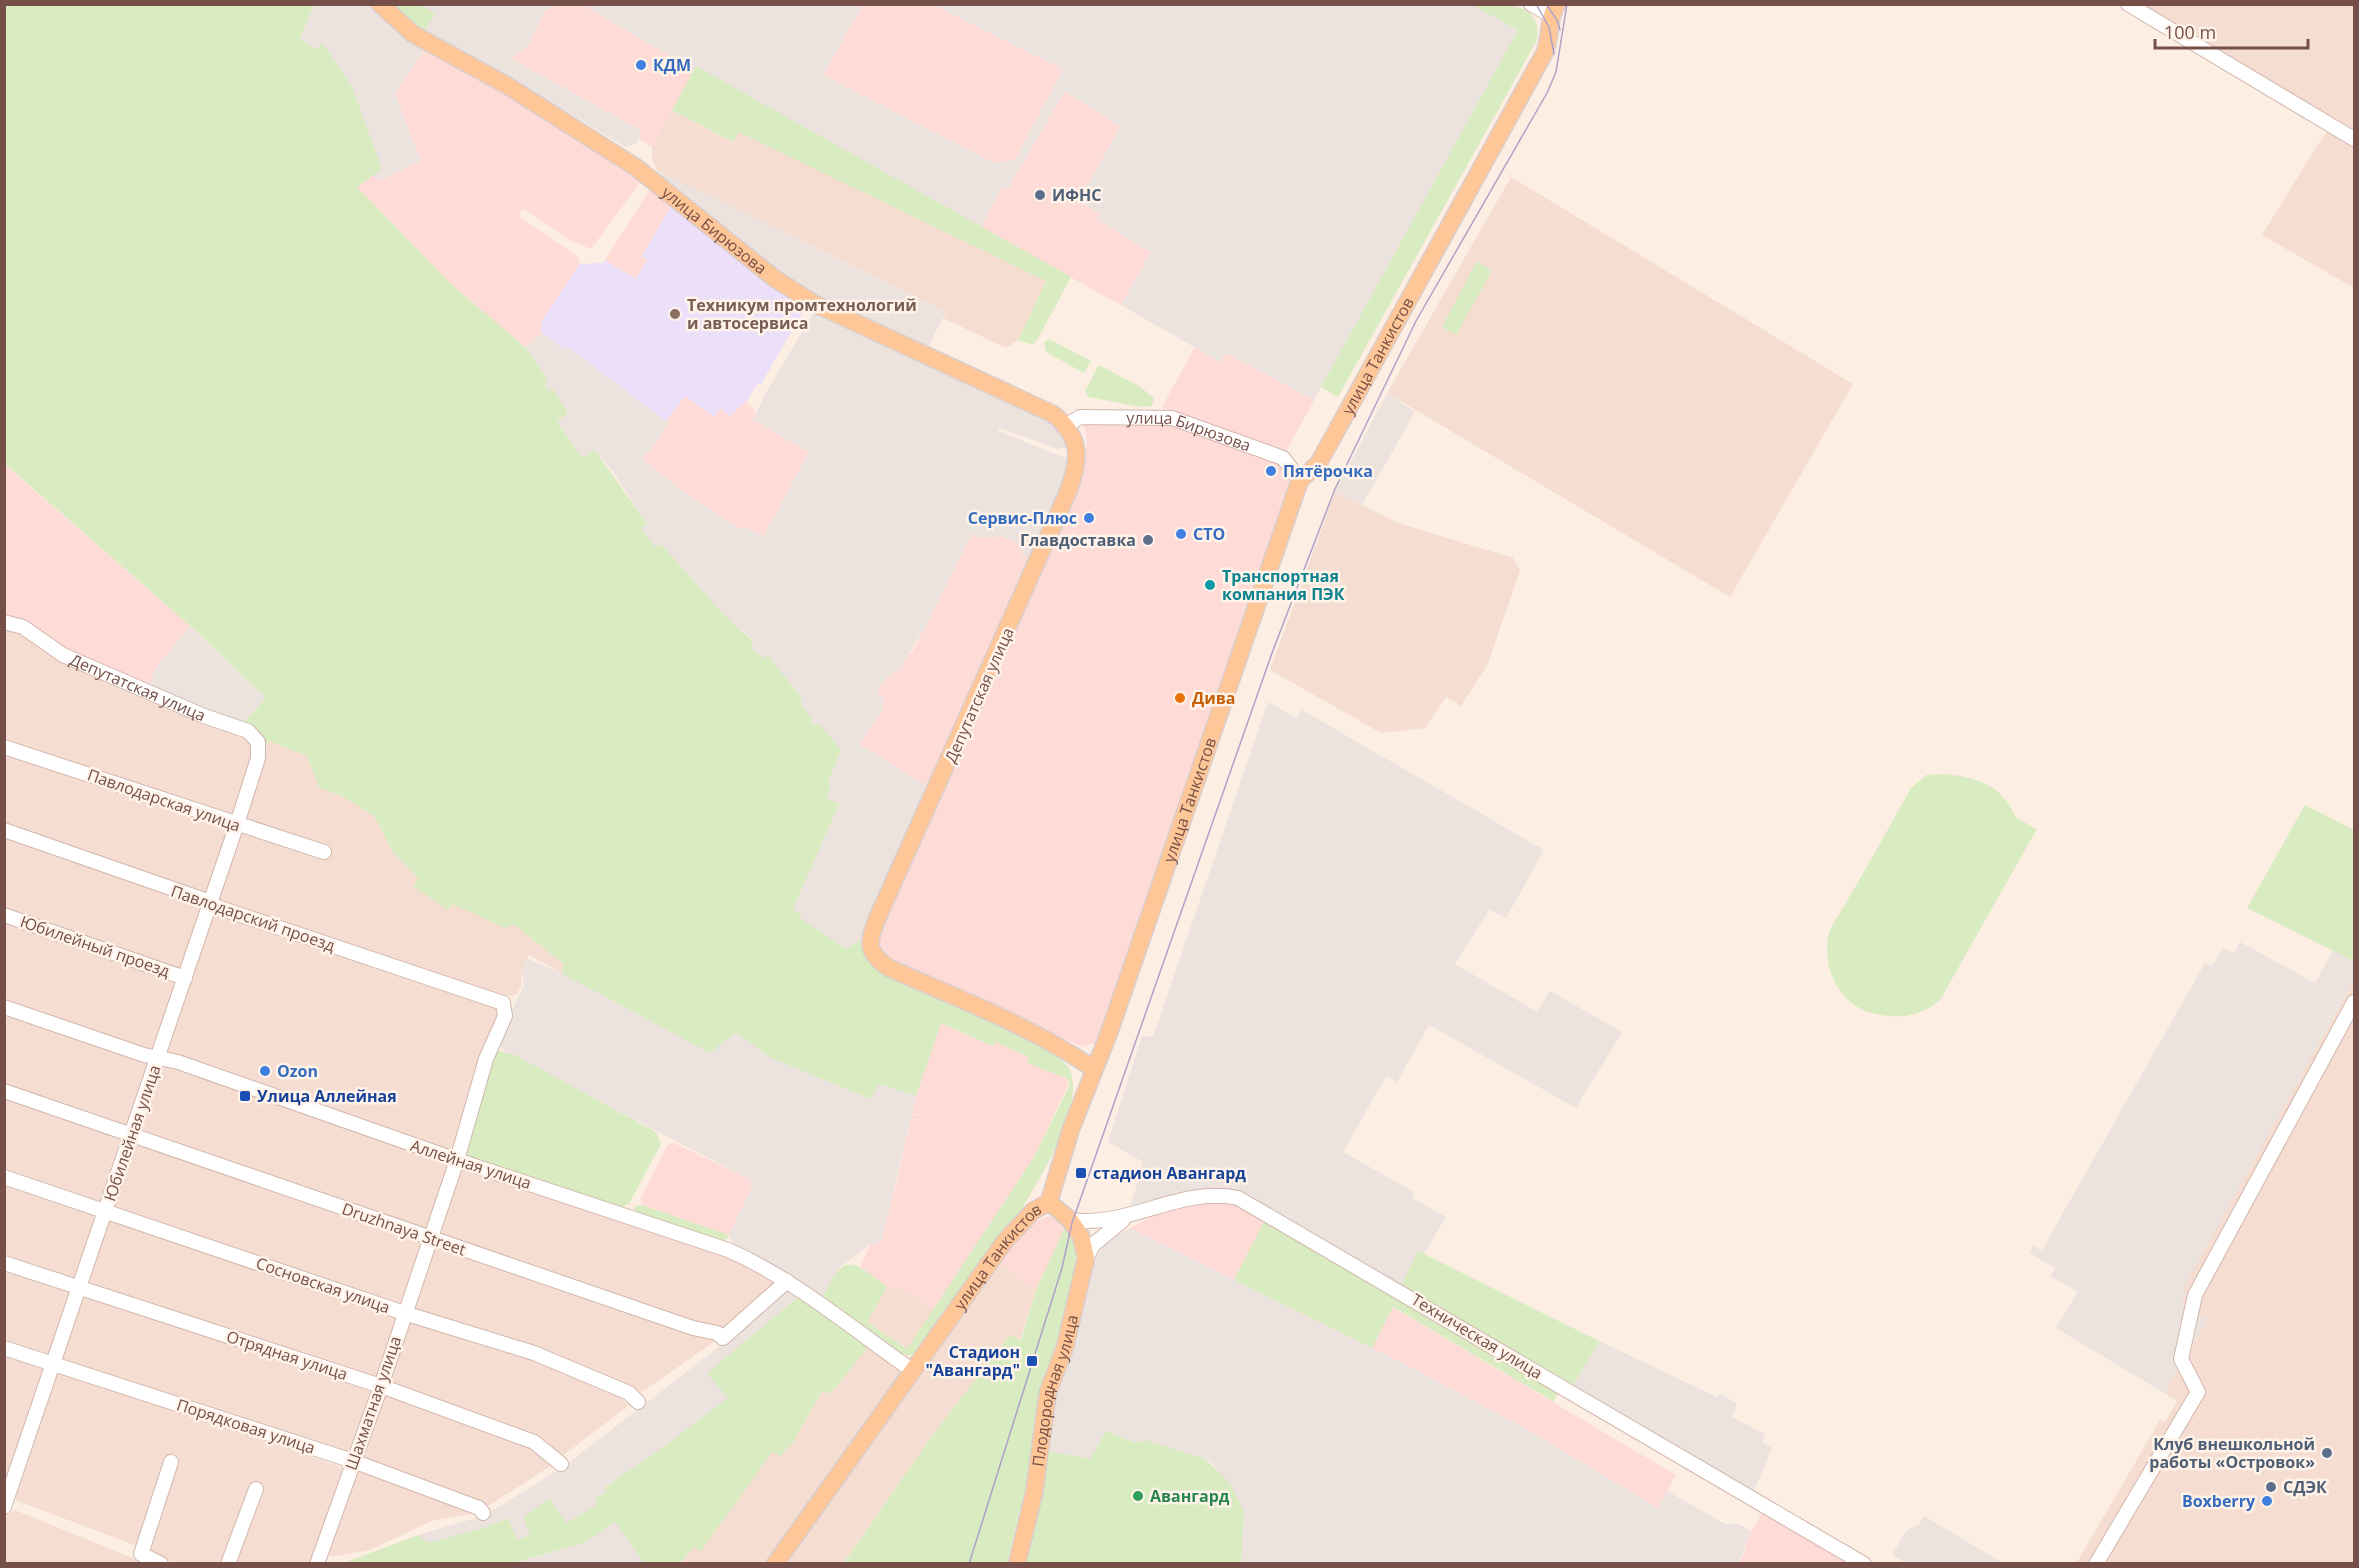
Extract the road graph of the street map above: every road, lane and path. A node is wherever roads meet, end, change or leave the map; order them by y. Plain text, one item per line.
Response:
1 (380, 4) edge
2 (1531, 4) edge
3 (2128, 4) edge
4 (1555, 7) edge
5 (2355, 140) edge
6 (1067, 425) junction
7 (1300, 480) junction
8 (4, 622) edge
9 (4, 747) edge
10 (258, 758) joint
11 (237, 824) junction
12 (4, 830) edge
13 (324, 852) dead end
14 (210, 904) junction
15 (4, 915) edge
16 (185, 978) junction
17 (2355, 1002) edge
18 (503, 1003) joint
19 (4, 1007) edge
20 (159, 1058) junction
21 (1094, 1069) junction
22 (4, 1091) edge
23 (132, 1136) junction
24 (457, 1160) junction
25 (4, 1177) edge
26 (1049, 1202) junction
27 (105, 1211) junction
28 (1130, 1216) junction
29 (1070, 1220) junction
30 (430, 1238) junction
31 (1086, 1258) junction
32 (4, 1263) edge
33 (787, 1281) junction
34 (81, 1288) junction
35 (404, 1313) junction
36 (4, 1348) edge
37 (54, 1364) junction
38 (913, 1371) junction
39 (381, 1386) junction
40 (638, 1402) dead end
41 (353, 1461) junction
42 (171, 1462) dead end
43 (561, 1464) dead end
44 (256, 1489) dead end
45 (6, 1502) edge
46 (483, 1513) dead end
47 (161, 1563) edge
48 (228, 1563) edge
49 (317, 1563) edge
50 (775, 1563) edge
51 (1017, 1563) edge
52 (1864, 1563) edge
53 (2096, 1563) edge

1 - 6 main road, улица Бирюзова
2 - 4 street
3 - 5 street
4 - 7 main road, улица Танкистов
6 - 7 street, улица Бирюзова
6 - 21 main road, Депутатская улица
7 - 21 main road, улица Танкистов
8 - 10 street, Депутатская улица
9 - 11 street, Павлодарская улица
10 - 11 street, Юбилейная улица
11 - 13 street, Павлодарская улица
11 - 14 street, Юбилейная улица
12 - 14 street, Павлодарский проезд
14 - 16 street, Юбилейная улица
14 - 18 street, Павлодарский проезд
15 - 16 street, Юбилейный проезд
16 - 20 street, Юбилейная улица
17 - 53 street
18 - 24 street, Шахматная улица
19 - 20 street, Аллейная улица
20 - 23 street, Юбилейная улица
20 - 24 street, Аллейная улица
21 - 26 main road, улица Танкистов
22 - 23 street, Druzhnaya Street
23 - 27 street, Юбилейная улица
23 - 30 street, Druzhnaya Street
24 - 30 street, Шахматная улица
24 - 33 street, Аллейная улица
25 - 27 street, Сосновская улица
26 - 29 main road
26 - 38 main road, улица Танкистов
27 - 34 street, Юбилейная улица
27 - 35 street, Сосновская улица
28 - 29 street, Техническая улица
28 - 31 street
28 - 52 street, Техническая улица
29 - 31 main road
30 - 33 street, Druzhnaya Street
30 - 35 street, Шахматная улица
31 - 51 main road, Плодородная улица
32 - 34 street, Отрядная улица
33 - 38 street, Аллейная улица
34 - 37 street, Юбилейная улица
34 - 39 street, Отрядная улица
35 - 39 street, Шахматная улица
35 - 40 street, Сосновская улица
36 - 37 street, Порядковая улица
37 - 41 street, Порядковая улица
37 - 45 street, Юбилейная улица
38 - 50 main road, улица Танкистов
39 - 41 street, Шахматная улица
39 - 43 street, Отрядная улица
41 - 46 street, Порядковая улица
41 - 49 street, Шахматная улица
42 - 47 street
44 - 48 street

